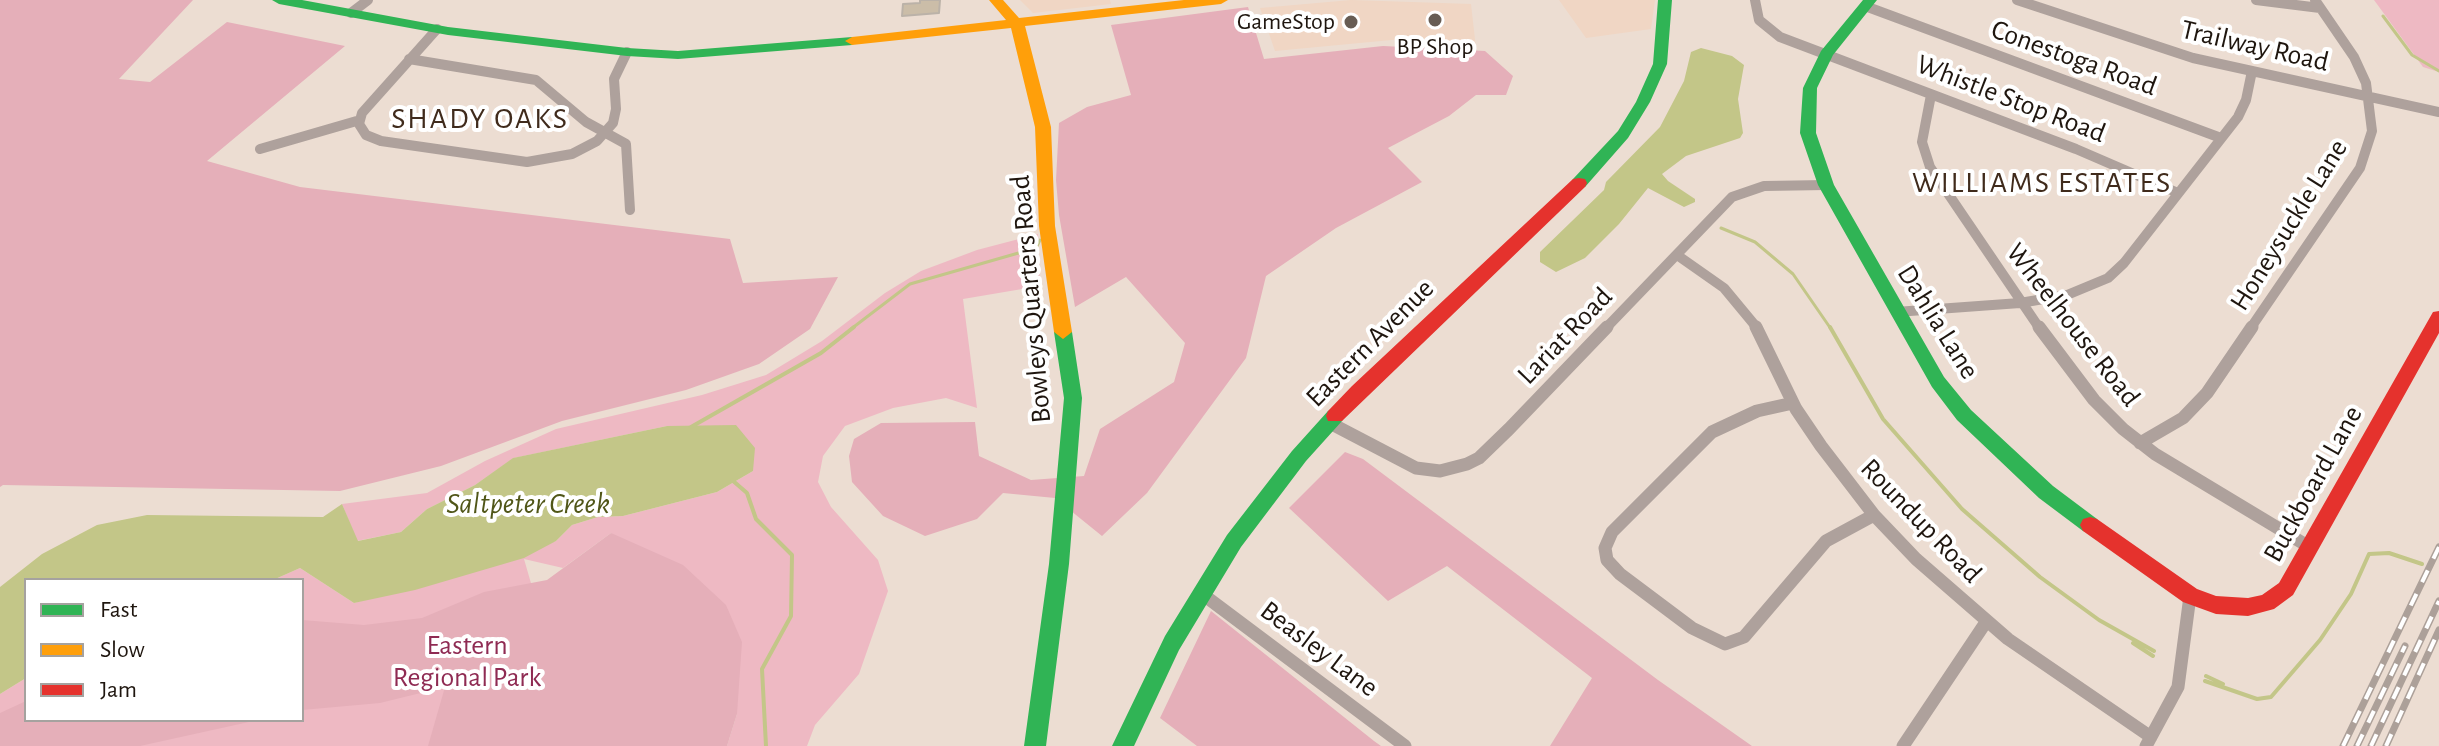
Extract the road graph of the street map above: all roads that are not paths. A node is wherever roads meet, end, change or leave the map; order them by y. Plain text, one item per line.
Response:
1 (279, 0) edge
2 (368, 0) edge
3 (996, 0) edge
4 (1221, 0) edge
5 (1665, 0) edge
6 (1755, 0) edge
7 (2017, 0) edge
8 (2256, 0) edge
9 (1868, 3) edge
10 (2317, 4) edge
11 (351, 13) junction
12 (1017, 24) junction
13 (437, 29) junction
14 (627, 52) junction
15 (1826, 54) junction
16 (409, 59) junction
17 (2252, 71) junction
18 (1931, 95) junction
19 (2370, 97) junction
20 (2439, 112) edge
21 (360, 120) junction
22 (605, 133) junction
23 (2221, 138) junction
24 (260, 149) dead end
25 (1826, 185) junction
26 (2178, 193) junction
27 (630, 210) dead end
28 (1677, 255) junction
29 (2020, 303) junction
30 (1896, 312) junction
31 (2439, 317) edge
32 (1793, 403) junction
33 (1328, 422) junction
34 (2140, 443) junction
35 (1874, 515) junction
36 (2311, 548) junction
37 (1201, 593) junction
38 (2190, 596) junction
39 (1986, 622) junction
40 (2149, 742) edge
41 (1035, 746) edge
42 (1123, 746) edge
43 (1405, 746) edge
44 (1903, 746) edge

1 - 11 street
2 - 11 street
3 - 12 street, Bowleys Quarters Road
4 - 12 street
5 - 33 street, Eastern Avenue
6 - 15 street, Whistle Stop Road
7 - 17 street, Trailway Road
8 - 10 street
9 - 15 street, Dahlia Lane
9 - 23 street, Conestoga Road
10 - 19 street, Honeysuckle Lane
11 - 13 street
12 - 14 street
12 - 41 street, Bowleys Quarters Road
13 - 14 street
13 - 16 street
14 - 22 street
15 - 18 street, Whistle Stop Road
15 - 25 street, Dahlia Lane
16 - 21 street
16 - 22 street
17 - 19 street, Trailway Road
17 - 23 street
18 - 26 street, Whistle Stop Road
18 - 29 street, Wheelhouse Road
19 - 20 street, Trailway Road
19 - 34 street, Honeysuckle Lane
21 - 22 street
21 - 24 street
22 - 27 street
23 - 26 street
25 - 28 street, Lariat Road
25 - 30 street, Dahlia Lane
26 - 29 street
28 - 32 street, Roundup Road
28 - 33 street, Lariat Road
29 - 30 street
29 - 34 street, Wheelhouse Road
30 - 38 street, Dahlia Lane
31 - 36 street, Buckboard Lane
32 - 35 street, Roundup Road
32 - 35 street
33 - 37 street, Eastern Avenue
34 - 36 street, Wheelhouse Road
35 - 39 street, Roundup Road
36 - 38 street, Buckboard Lane
37 - 42 street, Eastern Avenue
37 - 43 street, Beasley Lane
38 - 40 street
39 - 40 street, Roundup Road
39 - 44 street

